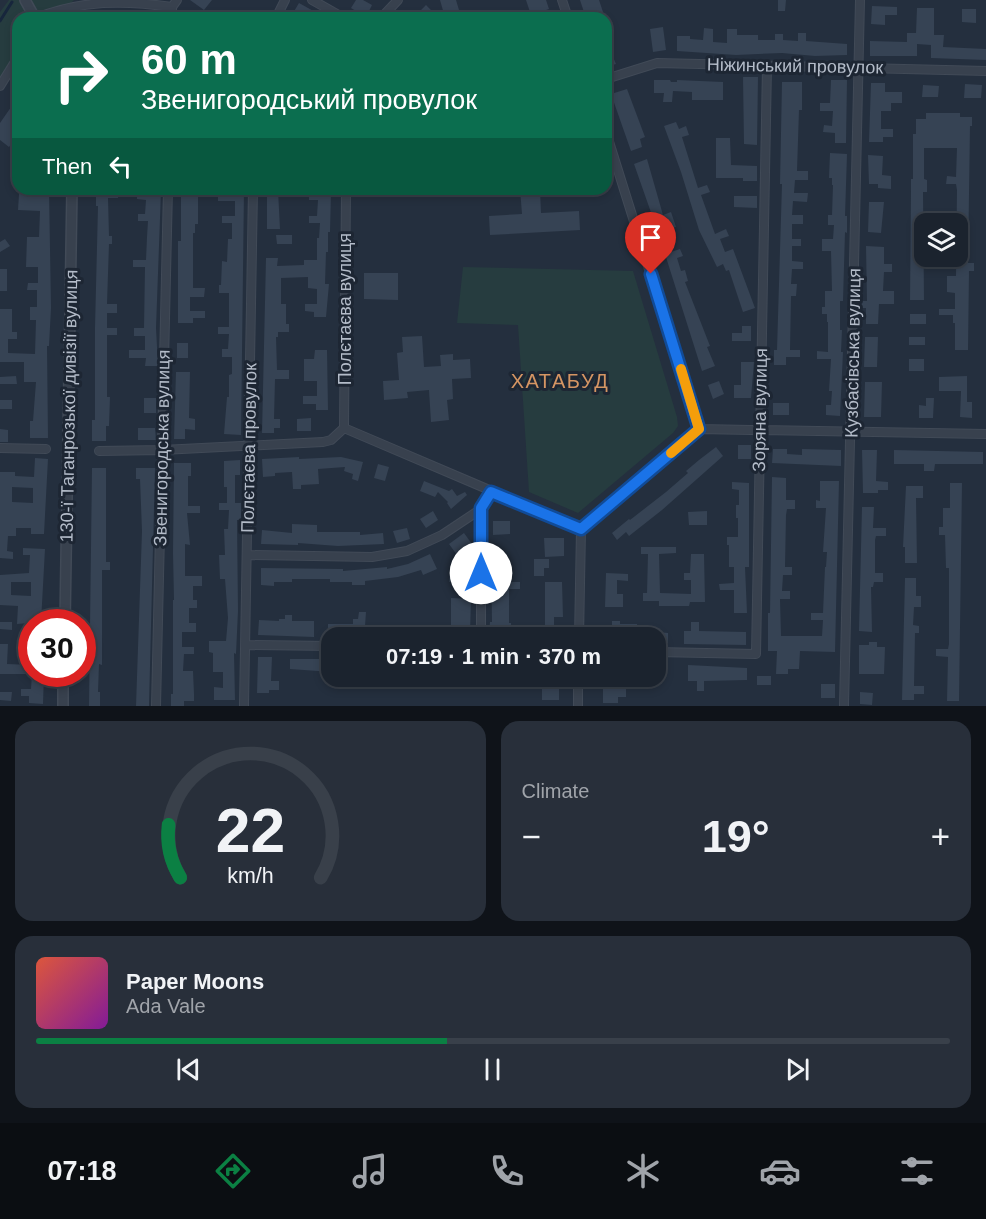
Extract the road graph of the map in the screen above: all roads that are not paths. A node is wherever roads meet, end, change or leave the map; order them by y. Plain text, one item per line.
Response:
1 (312, 0) edge
2 (398, 0) edge
3 (860, 0) edge
4 (175, 3) edge
5 (51, 12) edge
6 (333, 12) edge
7 (387, 12) edge
8 (767, 66) junction
9 (12, 67) edge
10 (859, 68) junction
11 (986, 71) edge
12 (612, 77) edge
13 (0, 86) edge
14 (612, 151) edge
15 (72, 195) edge
16 (168, 195) edge
17 (253, 195) edge
18 (346, 195) edge
19 (344, 428) junction
20 (699, 429) junction
21 (760, 430) junction
22 (851, 432) junction
23 (986, 434) edge
24 (249, 446) junction
25 (0, 448) edge
26 (46, 449) dead end
27 (162, 450) junction
28 (99, 451) dead end
29 (491, 492) junction
30 (481, 508) junction
31 (581, 529) junction
32 (247, 555) junction
33 (64, 609) edge
34 (481, 627) edge
35 (579, 627) edge
36 (245, 645) junction
37 (321, 646) edge
38 (666, 652) edge
39 (63, 687) edge
40 (578, 687) edge
41 (63, 706) edge
42 (156, 706) edge
43 (244, 706) edge
44 (578, 706) edge
45 (844, 706) edge

1 - 6 street
2 - 7 street
3 - 10 street, Кузбасівська вулиця
4 - 5 street
8 - 10 street, Ніжинський провулок
8 - 12 street, Ніжинський провулок
8 - 21 street, Зоряна вулиця
9 - 13 street
10 - 11 street, Ніжинський провулок
10 - 22 street, Кузбасівська вулиця
14 - 20 street
15 - 33 street, 130-ї Таганрозької дивізії вулиця
16 - 27 street, Звенигородська вулиця
17 - 24 street, Полєтаєва провулок
18 - 19 street, Полєтаєва вулиця
19 - 24 street
19 - 29 street
20 - 21 street
20 - 31 street
21 - 22 street
21 - 38 street, Зоряна вулиця
22 - 23 street
22 - 45 street, Кузбасівська вулиця
24 - 27 street
24 - 32 street, Полєтаєва провулок
25 - 26 street
27 - 28 street
27 - 42 street, Звенигородська вулиця
29 - 30 street
29 - 31 street
30 - 32 street
30 - 34 street
31 - 35 street
32 - 36 street, Полєтаєва провулок
36 - 37 street
36 - 43 street, Полєтаєва провулок
39 - 41 street
40 - 44 street

